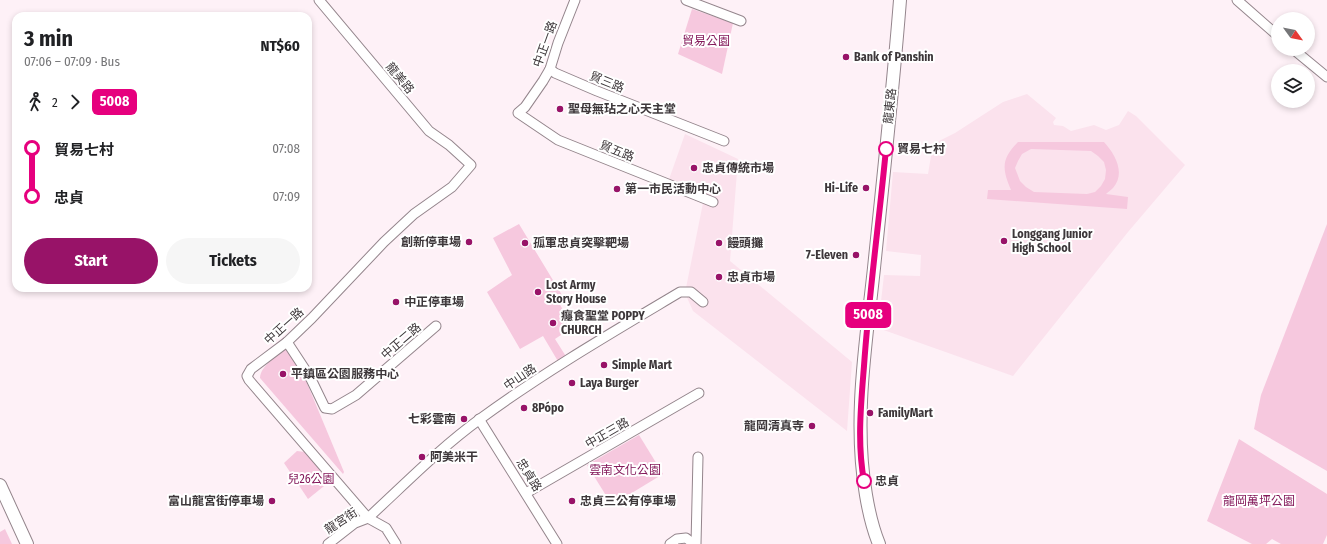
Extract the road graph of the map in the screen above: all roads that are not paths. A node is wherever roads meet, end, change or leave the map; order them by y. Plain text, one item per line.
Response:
1 (319, 0) edge
2 (575, 0) edge
3 (686, 0) edge
4 (900, 0) edge
5 (1237, 0) edge
6 (741, 20) dead end
7 (1271, 30) edge
8 (1301, 56) edge
9 (550, 69) junction
10 (1327, 77) edge
11 (518, 113) joint
12 (724, 142) dead end
13 (471, 164) joint
14 (713, 202) dead end
15 (703, 302) dead end
16 (436, 326) dead end
17 (287, 342) junction
18 (700, 393) dead end
19 (480, 419) junction
20 (698, 457) dead end
21 (0, 485) edge
22 (526, 493) junction
23 (368, 518) junction
24 (27, 544) edge
25 (328, 544) edge
26 (396, 544) edge
27 (557, 544) edge
28 (670, 544) edge
29 (695, 544) edge
30 (879, 544) edge

1 - 13 street, 龍美路
2 - 9 street, 中正一路
3 - 6 street
4 - 30 street, 龍東路
5 - 7 street
8 - 10 street
9 - 11 street, 中正一路
9 - 12 street, 貿三路
11 - 14 street, 貿五路
13 - 17 street, 中正一路
15 - 19 street, 中山路
16 - 17 street, 中正二路
17 - 23 street, 中正一路
18 - 22 street, 中正三路
19 - 22 street, 忠貞路
19 - 23 street, 中山路
20 - 29 street
21 - 24 street
22 - 27 street, 忠貞路
23 - 25 street, 龍宮街
23 - 26 street
28 - 29 street

